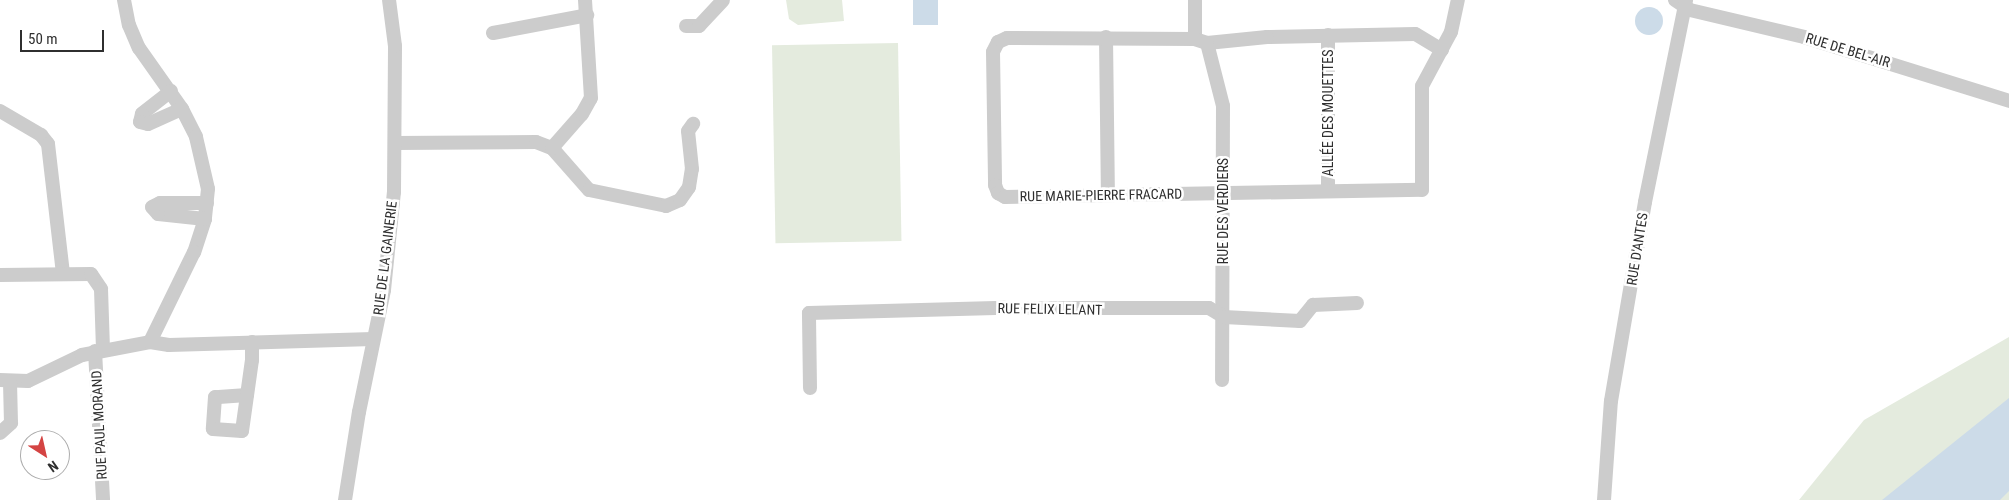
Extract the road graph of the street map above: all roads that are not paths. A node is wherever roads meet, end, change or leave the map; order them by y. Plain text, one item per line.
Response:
1 (124, 0) edge
2 (382, 0) edge
3 (585, 0) edge
4 (722, 0) edge
5 (1195, 0) edge
6 (1458, 0) edge
7 (1682, 2) edge
8 (389, 7) edge
9 (587, 16) junction
10 (686, 26) dead end
11 (492, 33) dead end
12 (1328, 36) junction
13 (1106, 37) junction
14 (1201, 41) junction
15 (1442, 50) junction
16 (171, 91) junction
17 (2009, 101) edge
18 (182, 109) junction
19 (0, 111) edge
20 (693, 124) dead end
21 (395, 143) junction
22 (552, 148) junction
23 (1328, 191) junction
24 (1223, 192) junction
25 (1108, 195) junction
26 (207, 203) junction
27 (205, 219) junction
28 (63, 273) junction
29 (0, 275) edge
30 (1357, 303) dead end
31 (1224, 317) junction
32 (373, 339) junction
33 (150, 342) junction
34 (252, 342) junction
35 (98, 350) junction
36 (5, 380) edge
37 (1222, 380) dead end
38 (810, 388) dead end
39 (247, 395) dead end
40 (0, 433) edge
41 (103, 500) edge
42 (345, 500) edge
43 (1604, 500) edge

1 - 16 street
2 - 8 street, RUE DE LA GAINERIE
3 - 9 street
4 - 10 street
5 - 14 street, RUE DES VERDIERS
6 - 15 street, RUE MARIE-PIERRE FRACARD
7 - 17 street, RUE DE BEL-AIR
7 - 43 street, RUE D'ANTES
8 - 21 street, RUE DE LA GAINERIE
9 - 11 street
9 - 22 street
12 - 14 street, RUE MARIE-PIERRE FRACARD
12 - 15 street, RUE MARIE-PIERRE FRACARD
12 - 23 street, ALLÉE DES MOUETTES
13 - 14 street, RUE MARIE-PIERRE FRACARD
13 - 25 street
13 - 25 street, RUE MARIE-PIERRE FRACARD
14 - 24 street, RUE DES VERDIERS
15 - 23 street, RUE MARIE-PIERRE FRACARD
16 - 18 street
16 - 18 street
18 - 26 street
19 - 28 street
20 - 22 street
21 - 22 street
21 - 32 street, RUE DE LA GAINERIE
23 - 24 street, RUE MARIE-PIERRE FRACARD
24 - 25 street, RUE MARIE-PIERRE FRACARD
24 - 31 street, RUE DES VERDIERS
26 - 27 street
26 - 27 street
27 - 33 street
28 - 29 street, RUE PAUL MORAND
28 - 35 street, RUE PAUL MORAND
30 - 31 street, RUE FELIX LELANT
31 - 37 street, RUE DES VERDIERS
31 - 38 street, RUE FELIX LELANT
32 - 34 street
32 - 42 street, RUE DE LA GAINERIE
33 - 34 street
33 - 35 street
34 - 39 street
35 - 36 street
35 - 41 street, RUE PAUL MORAND
36 - 40 street

